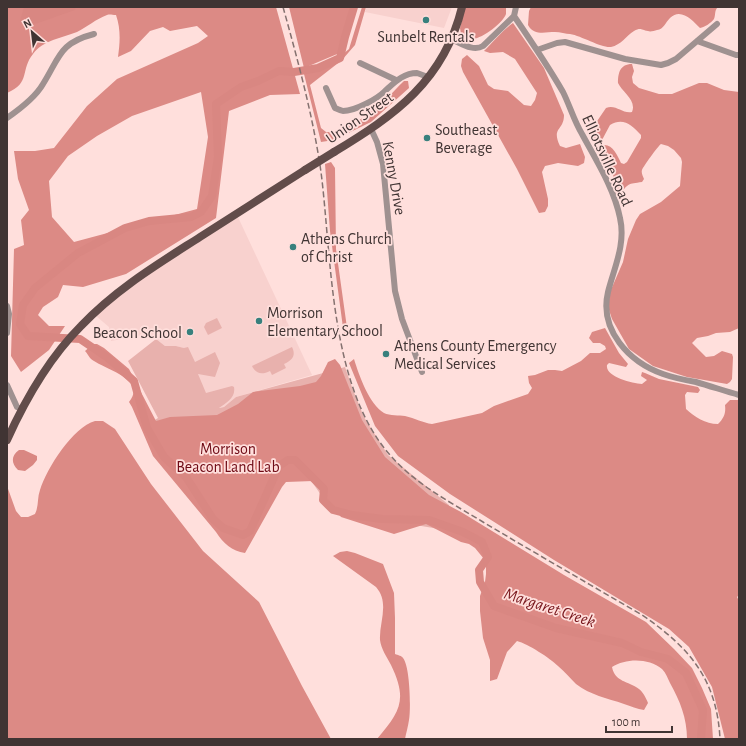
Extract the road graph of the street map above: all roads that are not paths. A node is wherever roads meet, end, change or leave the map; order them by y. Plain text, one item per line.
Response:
1 (462, 7) edge
2 (516, 7) edge
3 (514, 16) junction
4 (717, 24) dead end
5 (94, 34) dead end
6 (451, 39) junction
7 (697, 40) junction
8 (537, 50) junction
9 (739, 55) edge
10 (360, 63) dead end
11 (428, 77) junction
12 (396, 80) junction
13 (326, 88) dead end
14 (7, 118) edge
15 (371, 129) junction
16 (7, 306) edge
17 (7, 333) edge
18 (422, 372) dead end
19 (7, 385) edge
20 (739, 395) edge
21 (22, 409) junction
22 (7, 440) edge

1 - 6 main road, Union Street
2 - 3 street
3 - 6 street
3 - 8 street, Elliotsville Road
4 - 7 street
5 - 14 street
6 - 11 main road, Union Street
7 - 8 street
7 - 9 street
8 - 20 street, Elliotsville Road
10 - 12 street
11 - 12 street
11 - 15 main road, Union Street
12 - 13 street
15 - 18 street, Kenny Drive
15 - 21 main road, Union Street, bridge
16 - 17 street
19 - 21 street
21 - 22 main road, Union Street

